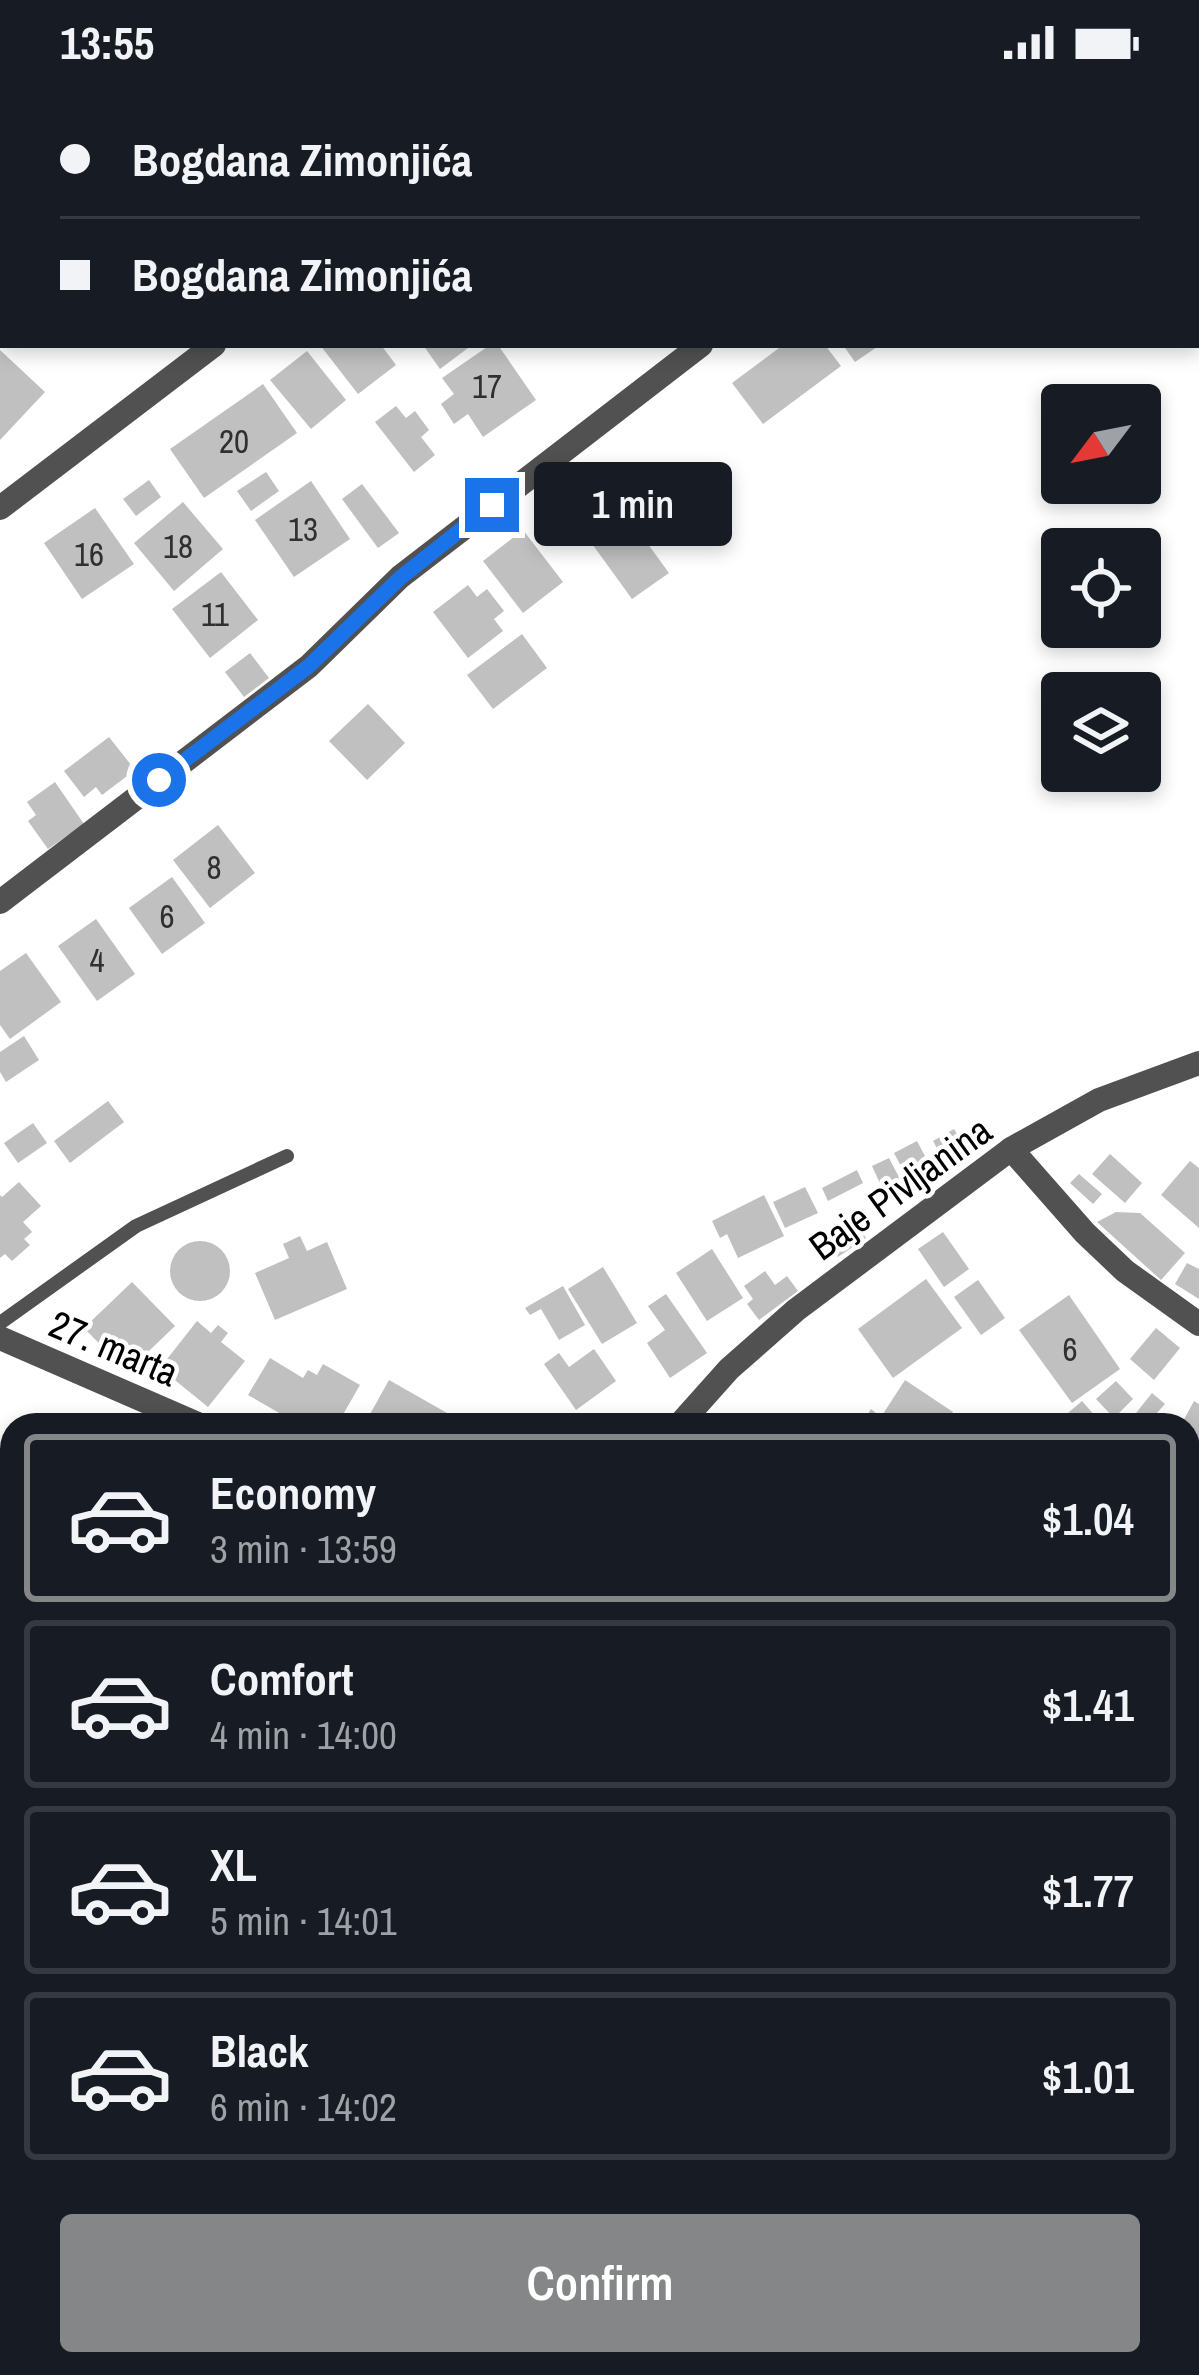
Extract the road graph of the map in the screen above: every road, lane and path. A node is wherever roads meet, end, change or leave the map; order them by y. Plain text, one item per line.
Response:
1 (210, 348) edge
2 (697, 348) edge
3 (0, 508) edge
4 (0, 902) edge
5 (1199, 1063) edge
6 (1011, 1149) junction
7 (287, 1156) dead end
8 (0, 1323) edge
9 (1199, 1324) edge
10 (0, 1338) edge
11 (172, 1413) edge
12 (690, 1413) edge

1 - 3 street
2 - 4 street
5 - 6 street, Baje Pivljanina
6 - 9 street
6 - 12 street, Baje Pivljanina
7 - 8 lane
10 - 11 street, 27. marta

